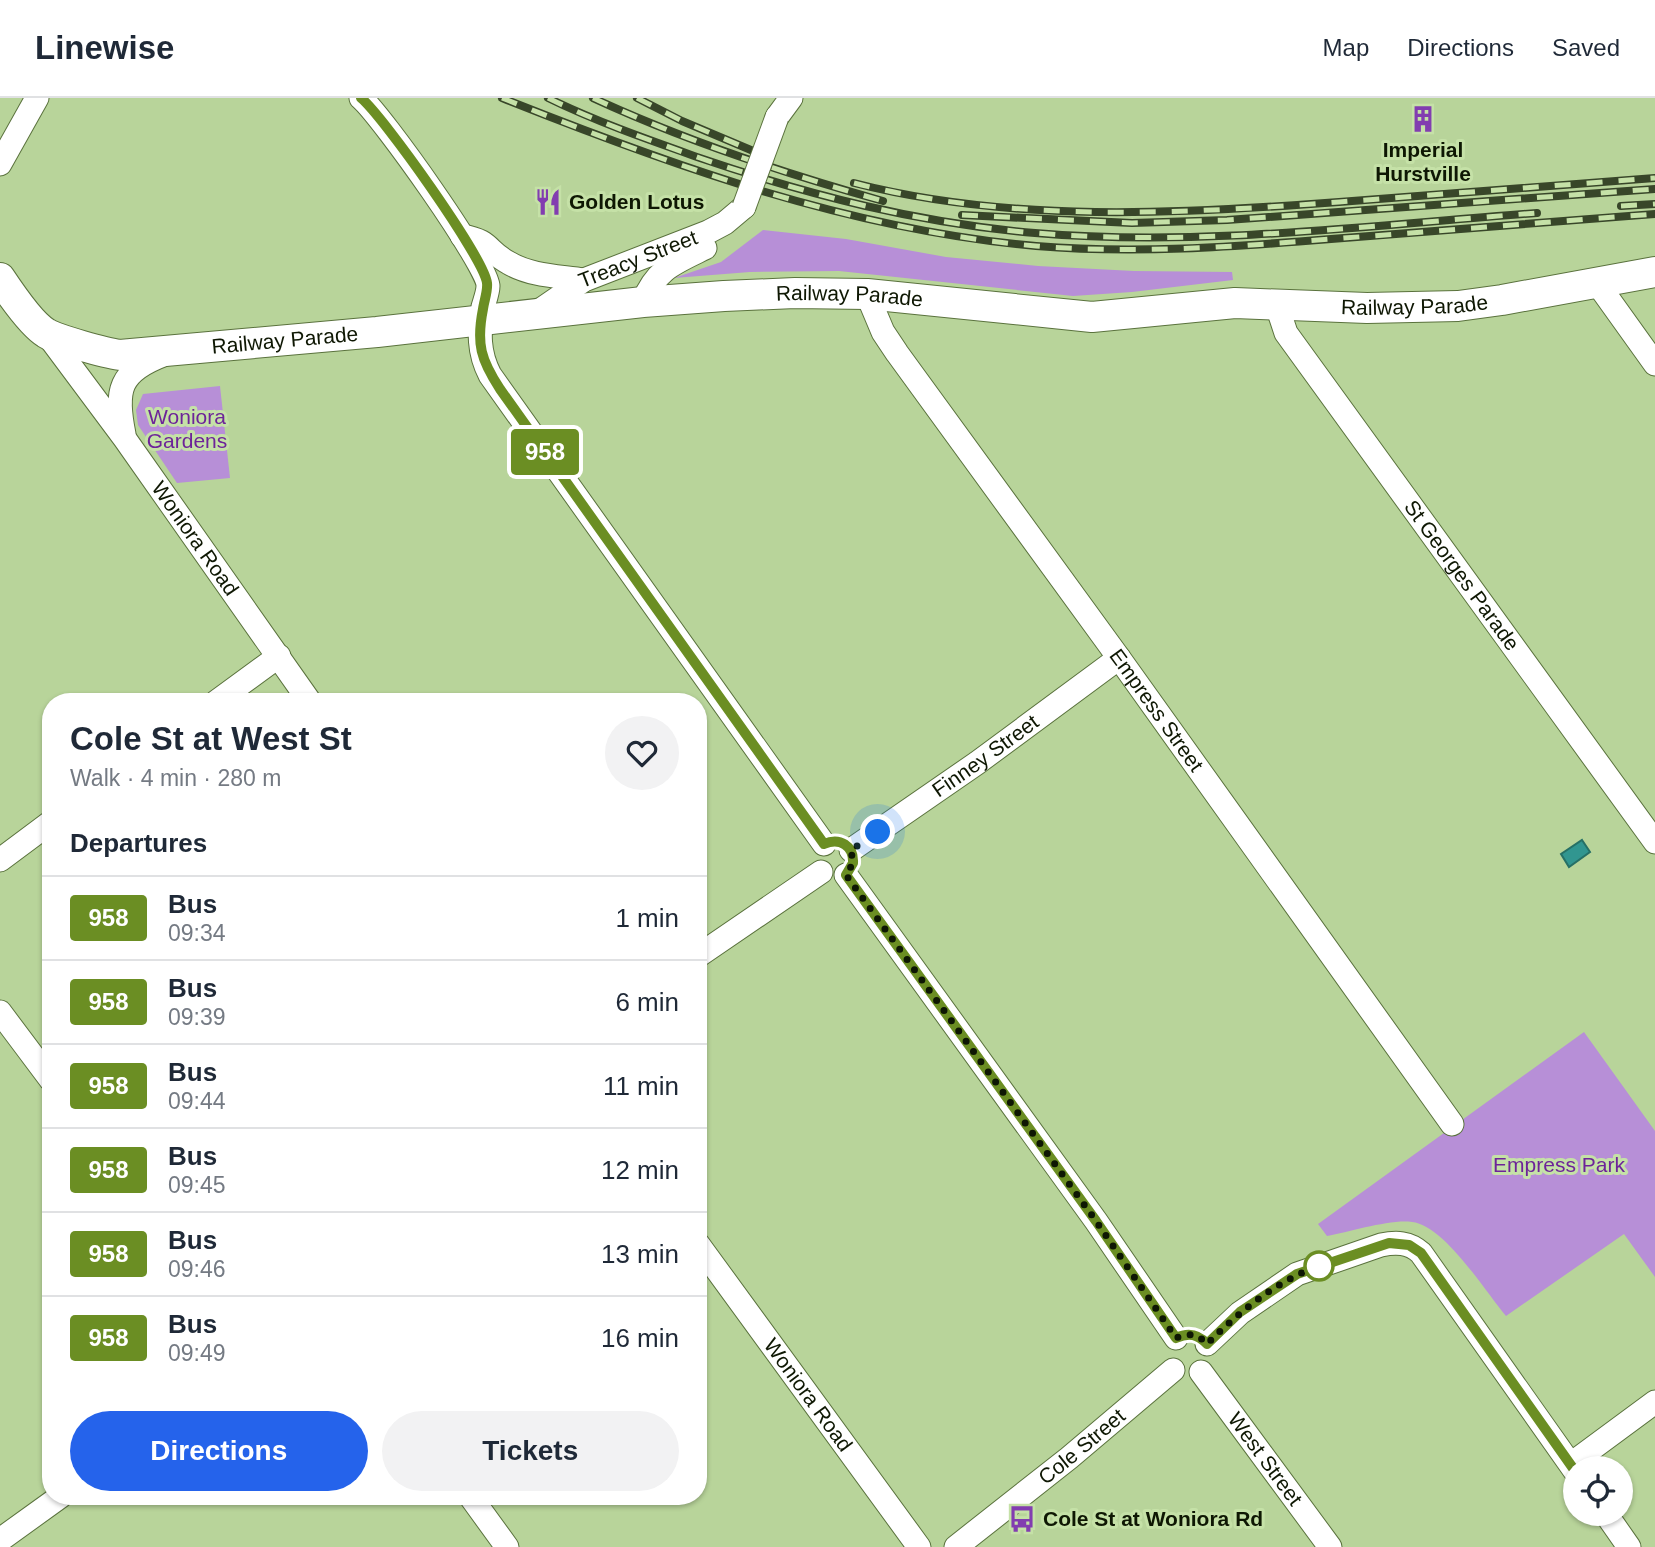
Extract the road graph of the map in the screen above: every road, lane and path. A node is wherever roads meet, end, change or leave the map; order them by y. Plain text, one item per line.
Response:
1 (37, 98) edge
2 (361, 98) edge
3 (791, 98) edge
4 (780, 108) edge
5 (0, 164) edge
6 (744, 207) junction
7 (463, 236) junction
8 (1655, 272) edge
9 (584, 280) junction
10 (1597, 283) junction
11 (867, 294) junction
12 (5, 297) edge
13 (643, 302) junction
14 (1276, 303) junction
15 (533, 314) junction
16 (481, 321) junction
17 (46, 333) junction
18 (176, 350) junction
19 (1655, 364) edge
20 (125, 439) junction
21 (279, 656) junction
22 (1119, 658) junction
23 (228, 693) edge
24 (304, 693) edge
25 (42, 829) edge
26 (1655, 842) edge
27 (824, 844) junction
28 (851, 850) junction
29 (0, 860) edge
30 (821, 872) junction
31 (846, 875) junction
32 (707, 950) edge
33 (0, 1012) edge
34 (42, 1068) edge
35 (1452, 1124) dead end
36 (707, 1256) edge
37 (1176, 1338) junction
38 (1207, 1344) junction
39 (1173, 1370) junction
40 (1202, 1372) junction
41 (1655, 1402) edge
42 (1565, 1456) edge
43 (1588, 1456) edge
44 (45, 1505) edge
45 (477, 1505) edge
46 (1614, 1526) edge
47 (4, 1529) edge
48 (507, 1547) edge
49 (919, 1547) edge
50 (956, 1547) edge
51 (1331, 1547) edge
52 (1629, 1547) edge

1 - 5 street
2 - 7 street
3 - 4 street, Treacy Street
4 - 6 street, Treacy Street, bridge
6 - 9 street, Treacy Street
6 - 13 street, Treacy Street
7 - 9 street
7 - 16 street
8 - 10 main road, Railway Parade
9 - 15 street, Treacy Street
10 - 14 main road, Railway Parade
10 - 19 street
11 - 13 main road, Railway Parade
11 - 14 main road, Railway Parade
11 - 22 street, Empress Street
12 - 17 main road, Woniora Road
13 - 15 main road, Railway Parade
14 - 26 street, St Georges Parade
15 - 16 main road, Railway Parade
16 - 18 main road, Railway Parade
16 - 27 street
17 - 18 main road, Railway Parade
17 - 20 street, Woniora Road
18 - 20 street
20 - 21 street, Woniora Road
21 - 23 street
21 - 24 street, Woniora Road
22 - 28 street, Finney Street
22 - 35 street, Empress Street
25 - 29 street
27 - 28 street
27 - 30 street
28 - 31 street
30 - 31 street
30 - 32 street
31 - 37 street
33 - 34 street
36 - 49 street, Woniora Road
37 - 38 street
37 - 39 street
38 - 40 street
38 - 42 street
39 - 40 street
39 - 50 street, Cole Street
40 - 51 street, West Street
41 - 43 street
44 - 47 street
45 - 48 street
46 - 52 street

